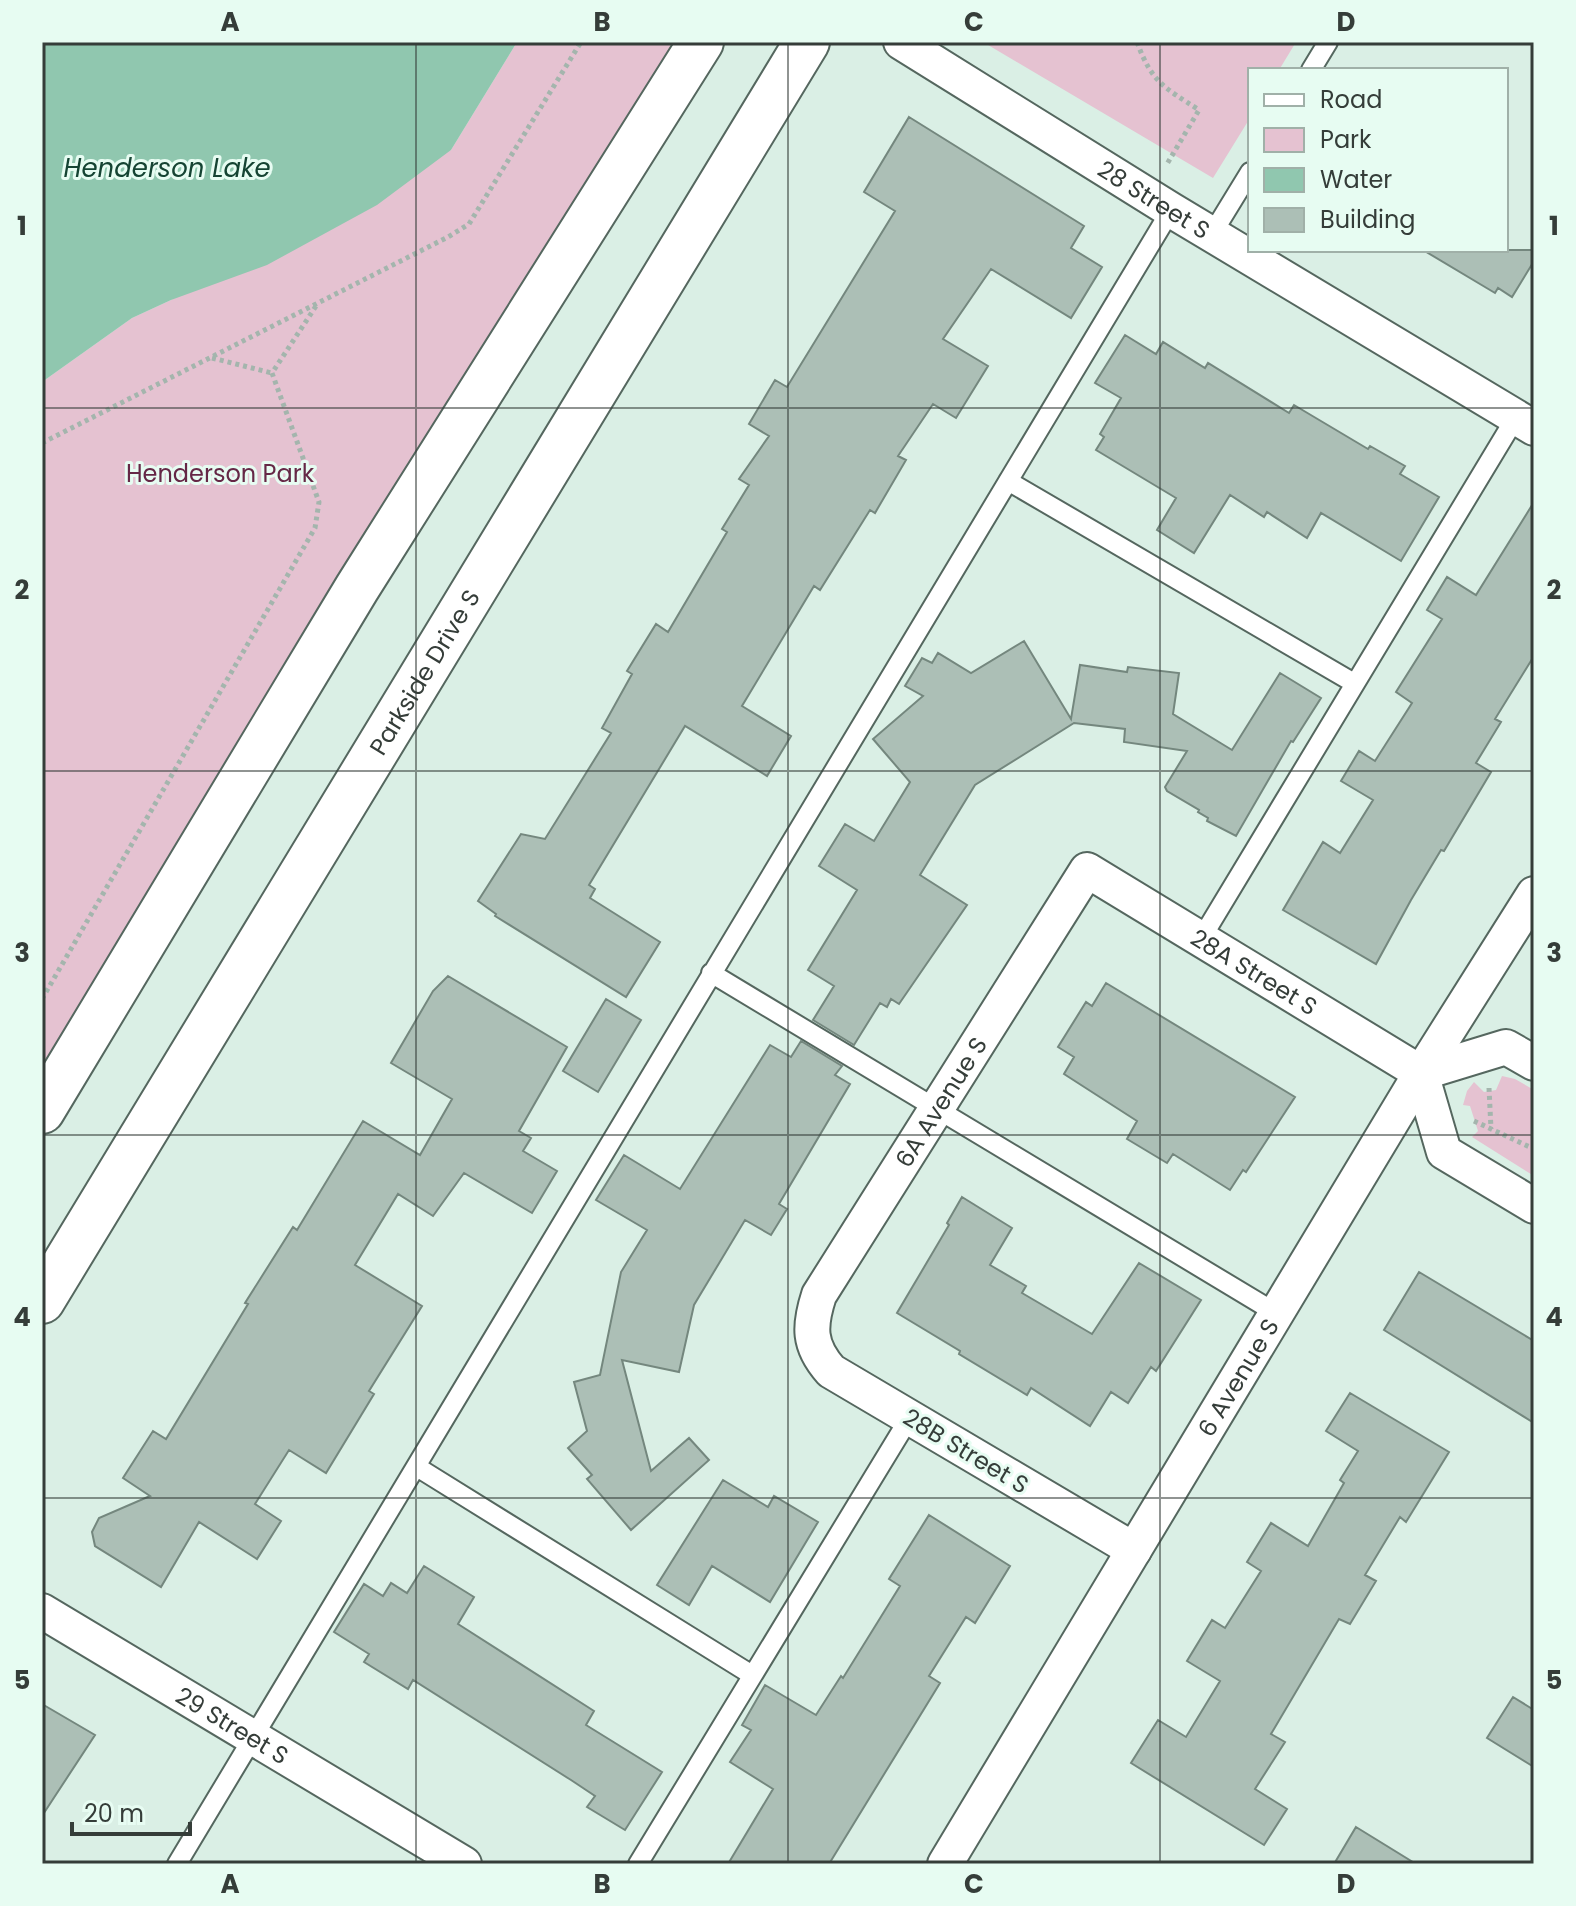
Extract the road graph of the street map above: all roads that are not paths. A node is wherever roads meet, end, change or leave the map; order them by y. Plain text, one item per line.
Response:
1 (701, 42) edge
2 (807, 42) edge
3 (901, 42) edge
4 (1328, 42) edge
5 (1312, 68) edge
6 (1248, 175) edge
7 (1171, 210) junction
8 (1212, 234) junction
9 (1525, 422) edge
10 (1008, 481) junction
11 (1354, 683) junction
12 (1087, 870) joint
13 (1534, 894) edge
14 (1201, 939) junction
15 (711, 973) junction
16 (1534, 1063) edge
17 (1421, 1073) junction
18 (935, 1108) junction
19 (42, 1111) edge
20 (1534, 1206) edge
21 (42, 1301) edge
22 (1276, 1313) junction
23 (813, 1339) joint
24 (910, 1417) junction
25 (417, 1467) junction
26 (1134, 1550) junction
27 (42, 1611) edge
28 (752, 1675) junction
29 (252, 1737) junction
30 (177, 1864) edge
31 (464, 1864) edge
32 (638, 1864) edge
33 (945, 1864) edge

1 - 19 street
2 - 21 street, Parkside Drive S
3 - 7 street, 28 Street S
4 - 5 lane
6 - 8 lane
7 - 8 street, 28 Street S
7 - 10 lane
8 - 9 street, 28 Street S
9 - 11 lane
10 - 11 lane
10 - 15 lane
11 - 14 lane
12 - 14 street, 28A Street S
12 - 18 street, 6A Avenue S
13 - 17 street, 6 Avenue S
14 - 17 street, 28A Street S
15 - 18 lane
15 - 25 lane
16 - 17 street
17 - 20 street
17 - 22 street, 6 Avenue S
18 - 22 lane
18 - 23 street, 6A Avenue S
22 - 26 street, 6 Avenue S
23 - 24 street, 28B Street S
24 - 26 street, 28B Street S
24 - 28 lane
25 - 28 lane
25 - 29 lane
26 - 33 street, 6 Avenue S
27 - 29 street, 29 Street S
28 - 32 lane
29 - 30 lane
29 - 31 street, 29 Street S

